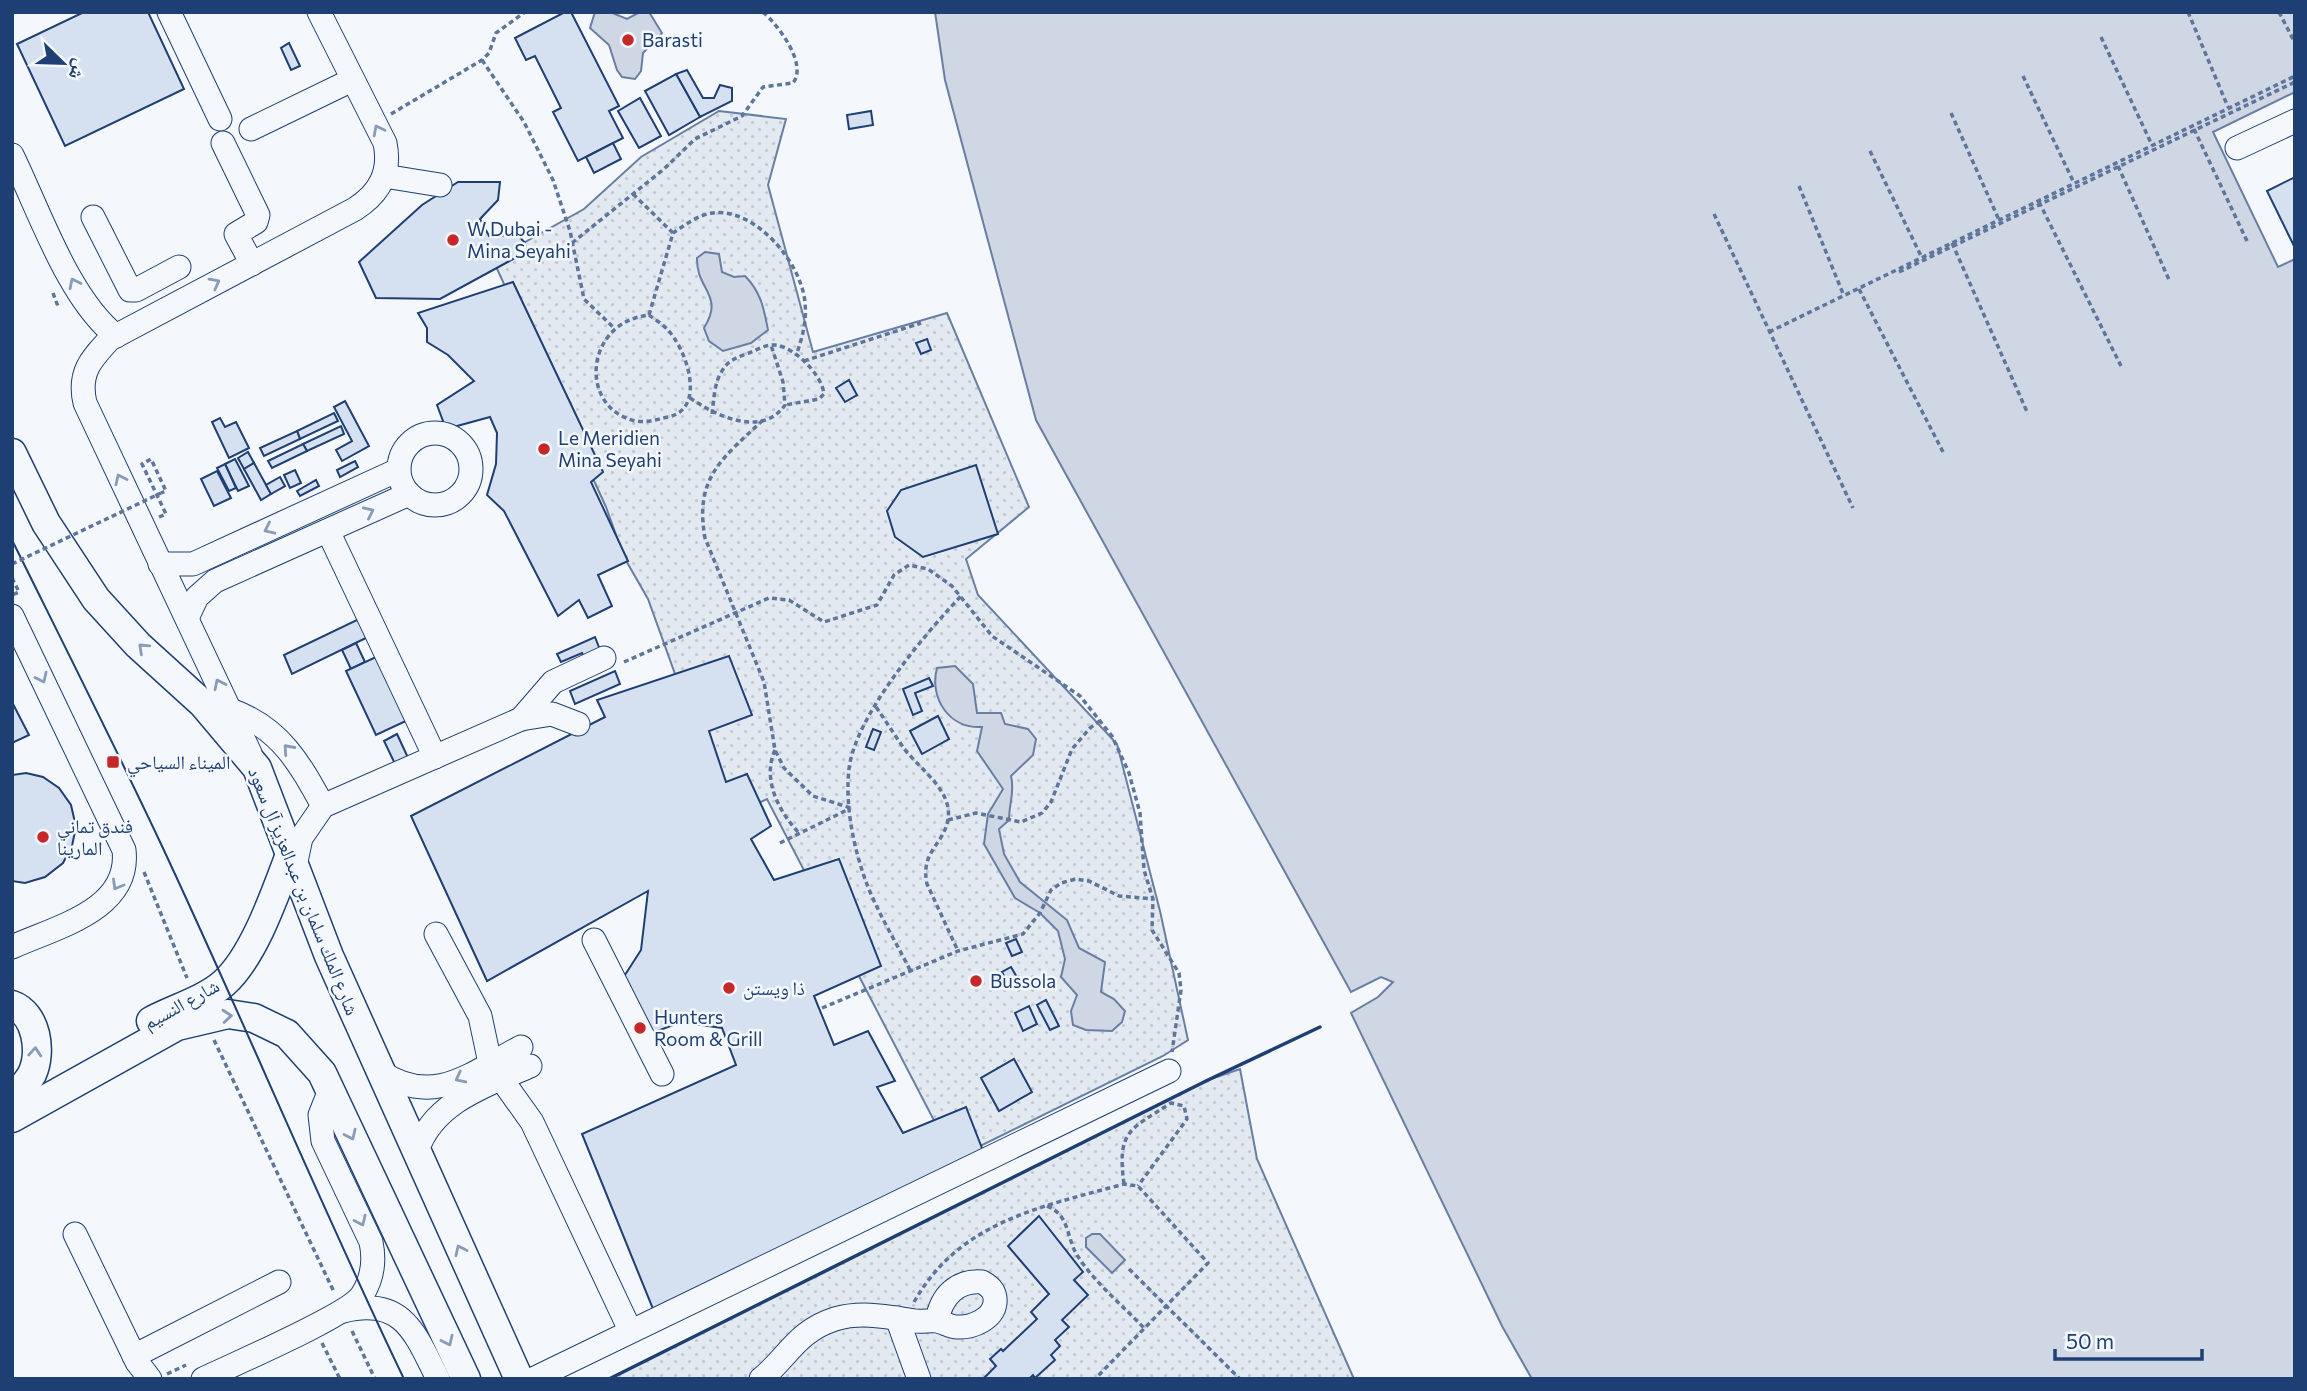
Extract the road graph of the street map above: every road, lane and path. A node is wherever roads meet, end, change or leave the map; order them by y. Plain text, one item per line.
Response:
1 (169, 12) edge
2 (319, 12) edge
3 (525, 12) edge
4 (763, 12) edge
5 (2188, 12) edge
6 (2279, 12) edge
7 (2101, 37) dead end
8 (2295, 43) edge
9 (482, 61) junction
10 (2023, 76) dead end
11 (2295, 76) edge
12 (352, 80) junction
13 (2295, 82) edge
14 (2228, 108) junction
15 (1951, 113) dead end
16 (220, 119) dead end
17 (2295, 121) edge
18 (375, 124) junction
19 (2192, 126) junction
20 (251, 129) dead end
21 (223, 143) dead end
22 (2152, 145) junction
23 (2237, 148) dead end
24 (1870, 151) dead end
25 (12, 155) edge
26 (2116, 163) junction
27 (384, 176) junction
28 (2074, 183) junction
29 (440, 185) dead end
30 (1799, 186) dead end
31 (633, 194) junction
32 (2038, 201) junction
33 (1714, 214) dead end
34 (93, 217) dead end
35 (1999, 220) junction
36 (673, 233) junction
37 (2247, 241) dead end
38 (572, 243) junction
39 (1952, 243) junction
40 (1922, 258) junction
41 (252, 264) junction
42 (2170, 282) dead end
43 (1859, 288) junction
44 (1844, 296) junction
45 (176, 304) junction
46 (649, 315) junction
47 (921, 323) dead end
48 (614, 328) junction
49 (1779, 329) dead end
50 (1769, 332) junction
51 (116, 336) junction
52 (771, 345) junction
53 (796, 356) junction
54 (804, 361) junction
55 (2121, 366) dead end
56 (690, 398) junction
57 (785, 405) junction
58 (712, 414) junction
59 (2028, 414) dead end
60 (764, 421) junction
61 (1943, 452) dead end
62 (398, 471) junction
63 (15, 472) edge
64 (409, 494) junction
65 (1853, 508) dead end
66 (312, 510) junction
67 (158, 518) dead end
68 (325, 532) junction
69 (204, 560) junction
70 (12, 564) edge
71 (160, 564) junction
72 (12, 578) edge
73 (215, 582) junction
74 (12, 594) edge
75 (961, 596) junction
76 (737, 613) junction
77 (12, 616) edge
78 (187, 618) junction
79 (604, 659) joint
80 (876, 707) junction
81 (233, 711) junction
82 (521, 719) junction
83 (1101, 720) junction
84 (578, 724) dead end
85 (775, 750) junction
86 (435, 757) junction
87 (257, 768) junction
88 (323, 807) junction
89 (850, 808) junction
90 (948, 820) junction
91 (798, 832) junction
92 (780, 843) dead end
93 (293, 859) junction
94 (1153, 899) junction
95 (162, 920) dead end
96 (436, 934) dead end
97 (594, 940) dead end
98 (12, 947) edge
99 (958, 951) junction
100 (909, 970) junction
101 (12, 1005) edge
102 (201, 1008) junction
103 (822, 1008) dead end
104 (526, 1056) dead end
105 (495, 1071) junction
106 (1169, 1071) joint
107 (381, 1072) junction
108 (662, 1074) dead end
109 (326, 1082) junction
110 (12, 1101) edge
111 (12, 1118) edge
112 (417, 1151) junction
113 (1124, 1184) junction
114 (1138, 1186) junction
115 (1046, 1206) junction
116 (75, 1234) dead end
117 (1129, 1269) dead end
118 (279, 1282) dead end
119 (1166, 1306) junction
120 (343, 1311) junction
121 (902, 1319) junction
122 (937, 1321) dead end
123 (313, 1326) junction
124 (1143, 1328) junction
125 (630, 1330) junction
126 (143, 1372) edge
127 (207, 1378) edge
128 (339, 1379) edge
129 (375, 1379) edge
130 (438, 1379) edge
131 (466, 1379) edge
132 (519, 1379) edge
133 (533, 1379) edge
134 (761, 1379) edge
135 (919, 1379) edge
136 (1095, 1379) edge
137 (1240, 1379) edge

1 - 16 street
2 - 12 street
3 - 9 path
4 - 31 path
5 - 14 path
6 - 8 path
7 - 22 path
9 - 18 path
9 - 38 path
10 - 28 path
11 - 14 path
12 - 18 street
12 - 20 street
13 - 49 path
14 - 19 path
15 - 35 path
17 - 23 street
27 -> 18 street
19 - 22 path
19 - 37 path
21 - 41 street
22 - 26 path
24 - 40 path
51 -> 25 street
26 - 28 path
26 - 42 path
27 - 29 street
27 - 41 street
28 - 32 path
30 - 44 path
31 - 36 path
31 - 38 path
32 - 35 path
32 - 55 path
33 - 50 path
34 - 45 street
35 - 39 path
36 - 46 path
36 - 53 path
38 - 48 path
39 - 40 path
39 - 59 path
40 - 43 path
45 -> 41 street
43 - 44 path
43 - 61 path
44 - 50 path
45 - 51 street
46 - 48 path
46 - 56 path
47 - 54 path
48 - 56 path
50 - 65 path
71 -> 51 street
52 - 53 path
52 - 57 path
52 - 58 path
53 - 54 path
54 - 57 path
56 - 58 path
57 - 60 path
58 - 60 path
60 - 76 path
62 - 64 street
62 - 64 street
62 - 66 street
87 -> 63 main road, شارع الملك سلمان بن عبدالعزيز آل سعود
68 -> 64 street
66 - 68 street
66 -> 69 street
67 - 70 path, bridge
68 - 73 street
68 - 86 street
69 - 71 street
69 - 73 street
71 - 78 street
72 - 74 path
73 - 78 street
75 - 76 path
75 - 80 path
75 - 83 path
76 - 79 path
76 - 85 path
77 -> 98 street
81 -> 78 street
79 - 82 street
80 - 89 path
80 - 90 path
81 - 87 street
88 -> 81 street
82 - 84 street
82 - 86 street
83 - 90 path
83 - 94 path
85 - 89 path
85 - 91 path
86 - 88 street
87 - 93 main road, شارع الملك سلمان بن عبدالعزيز آل سعود
88 - 93 street
89 - 91 path
89 - 100 path
90 - 99 path
91 - 92 path
93 - 102 main road, شارع النسيم
93 - 107 main road, شارع الملك سلمان بن عبدالعزيز آل سعود
94 - 99 path
94 - 106 path
95 - 102 path
96 - 105 street
97 - 108 street
99 - 100 path
100 - 103 path
110 -> 101 main road
102 -> 109 main road
102 - 110 main road, شارع النسيم
102 - 111 main road
102 - 120 path
104 - 105 street
105 -> 107 street
105 - 112 street
105 - 125 street
106 - 125 street
107 - 112 main road, شارع الملك سلمان بن عبدالعزيز آل سعود
109 -> 120 street
109 -> 131 main road
132 -> 112 main road, شارع الملك سلمان بن عبدالعزيز آل سعود
113 - 114 path
113 - 114 path
113 - 115 path
114 - 119 path
115 - 121 path
115 - 124 path
116 - 126 street
117 - 119 path
118 - 126 street
119 - 124 path
119 - 137 path
120 - 123 street
120 - 129 path
120 - 130 street
121 - 122 street
121 - 134 street
121 - 135 street
123 - 127 street
123 - 128 path
124 - 136 path
125 - 133 street

